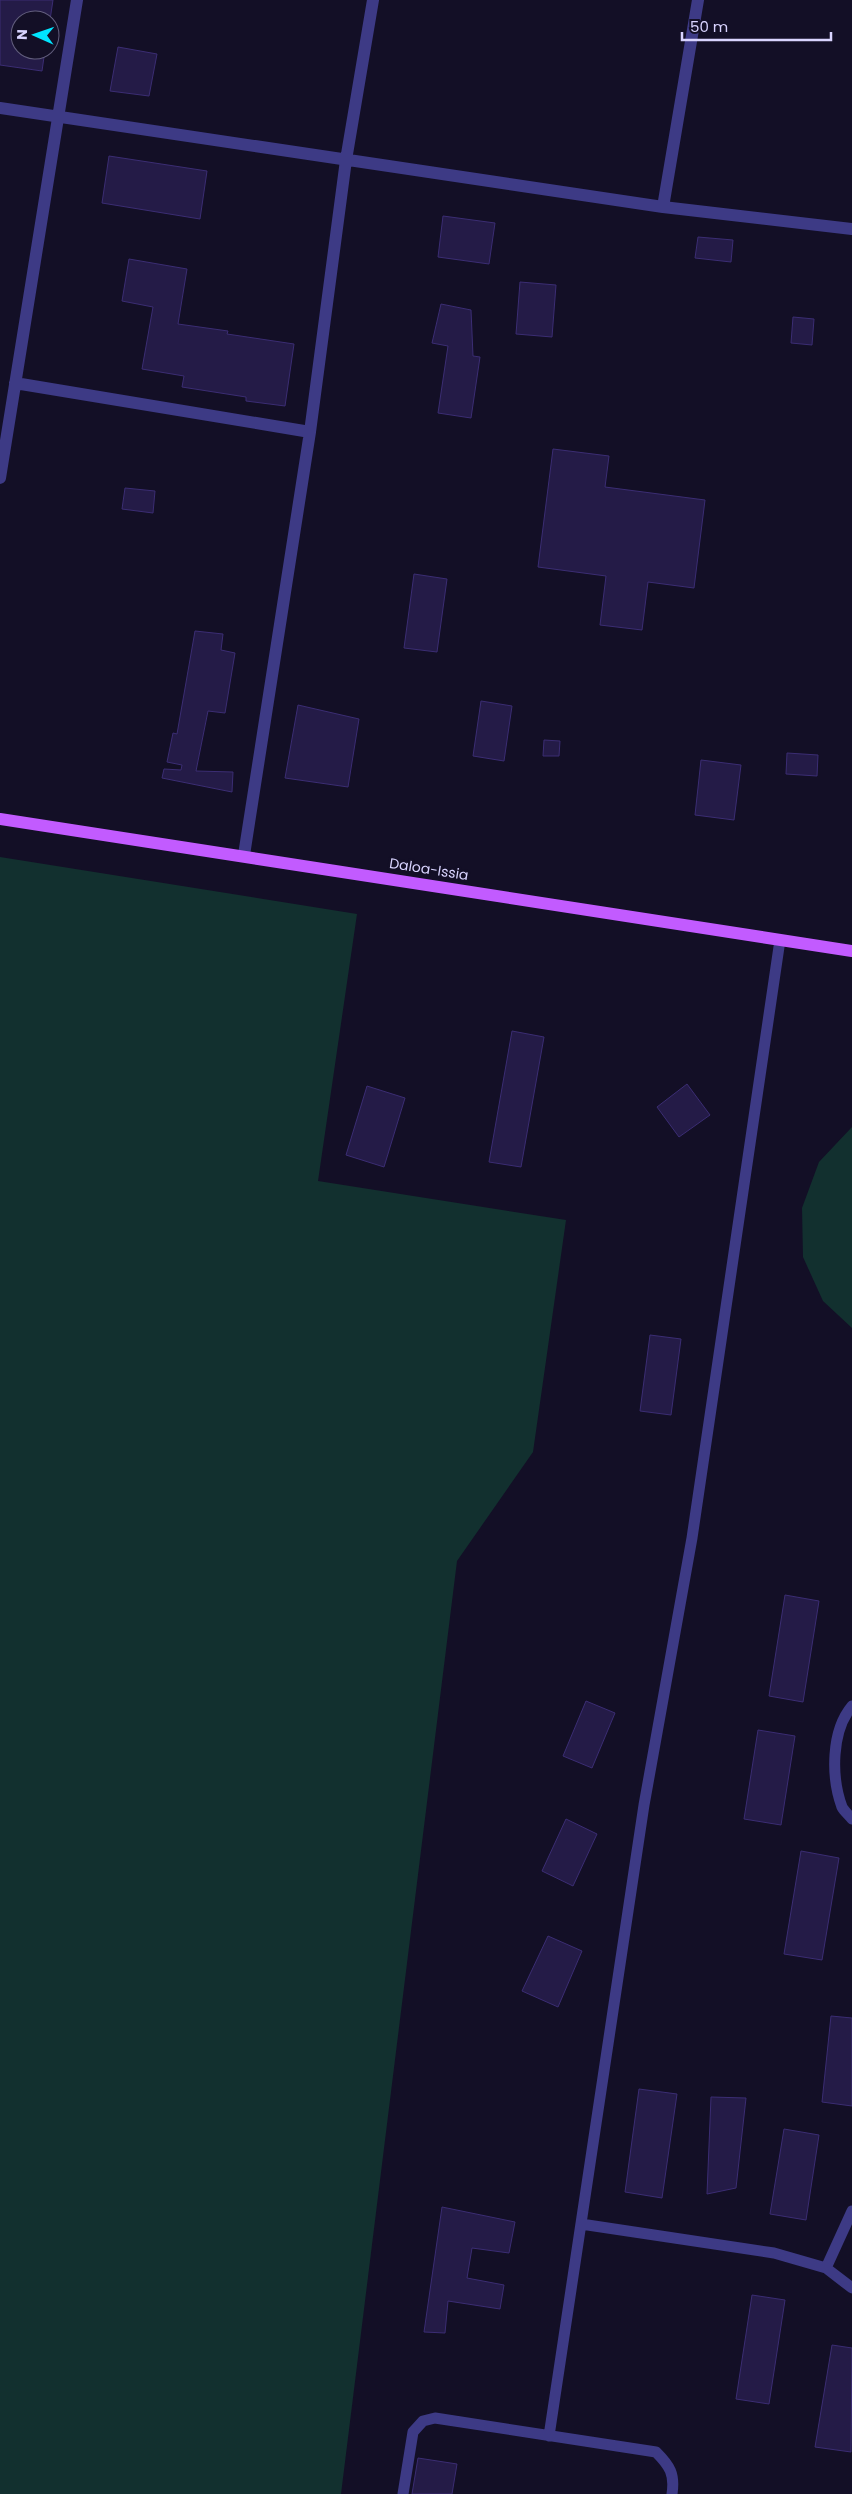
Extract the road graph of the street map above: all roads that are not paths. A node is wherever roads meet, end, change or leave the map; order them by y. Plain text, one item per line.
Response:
1 (77, 0) edge
2 (373, 0) edge
3 (698, 0) edge
4 (0, 108) edge
5 (58, 117) junction
6 (346, 160) junction
7 (663, 208) junction
8 (852, 229) edge
9 (15, 383) junction
10 (310, 432) junction
11 (0, 478) edge
12 (0, 819) edge
13 (244, 855) junction
14 (780, 940) junction
15 (852, 951) edge
16 (852, 1706) edge
17 (852, 1819) edge
18 (852, 2211) edge
19 (581, 2224) junction
20 (826, 2268) junction
21 (852, 2288) edge
22 (548, 2436) junction
23 (403, 2494) edge
24 (672, 2494) edge

1 - 5 street
2 - 6 street
3 - 7 street
4 - 5 street
5 - 6 street
5 - 9 street
6 - 7 street
6 - 10 street
7 - 8 street
9 - 10 street
9 - 11 street
10 - 13 street
12 - 13 main road, Daloa-Issia
13 - 14 main road, Daloa-Issia
14 - 15 main road, Daloa-Issia
14 - 19 lane
16 - 17 lane
18 - 20 lane
19 - 20 lane
19 - 22 lane
20 - 21 lane
22 - 23 lane
22 - 24 lane

